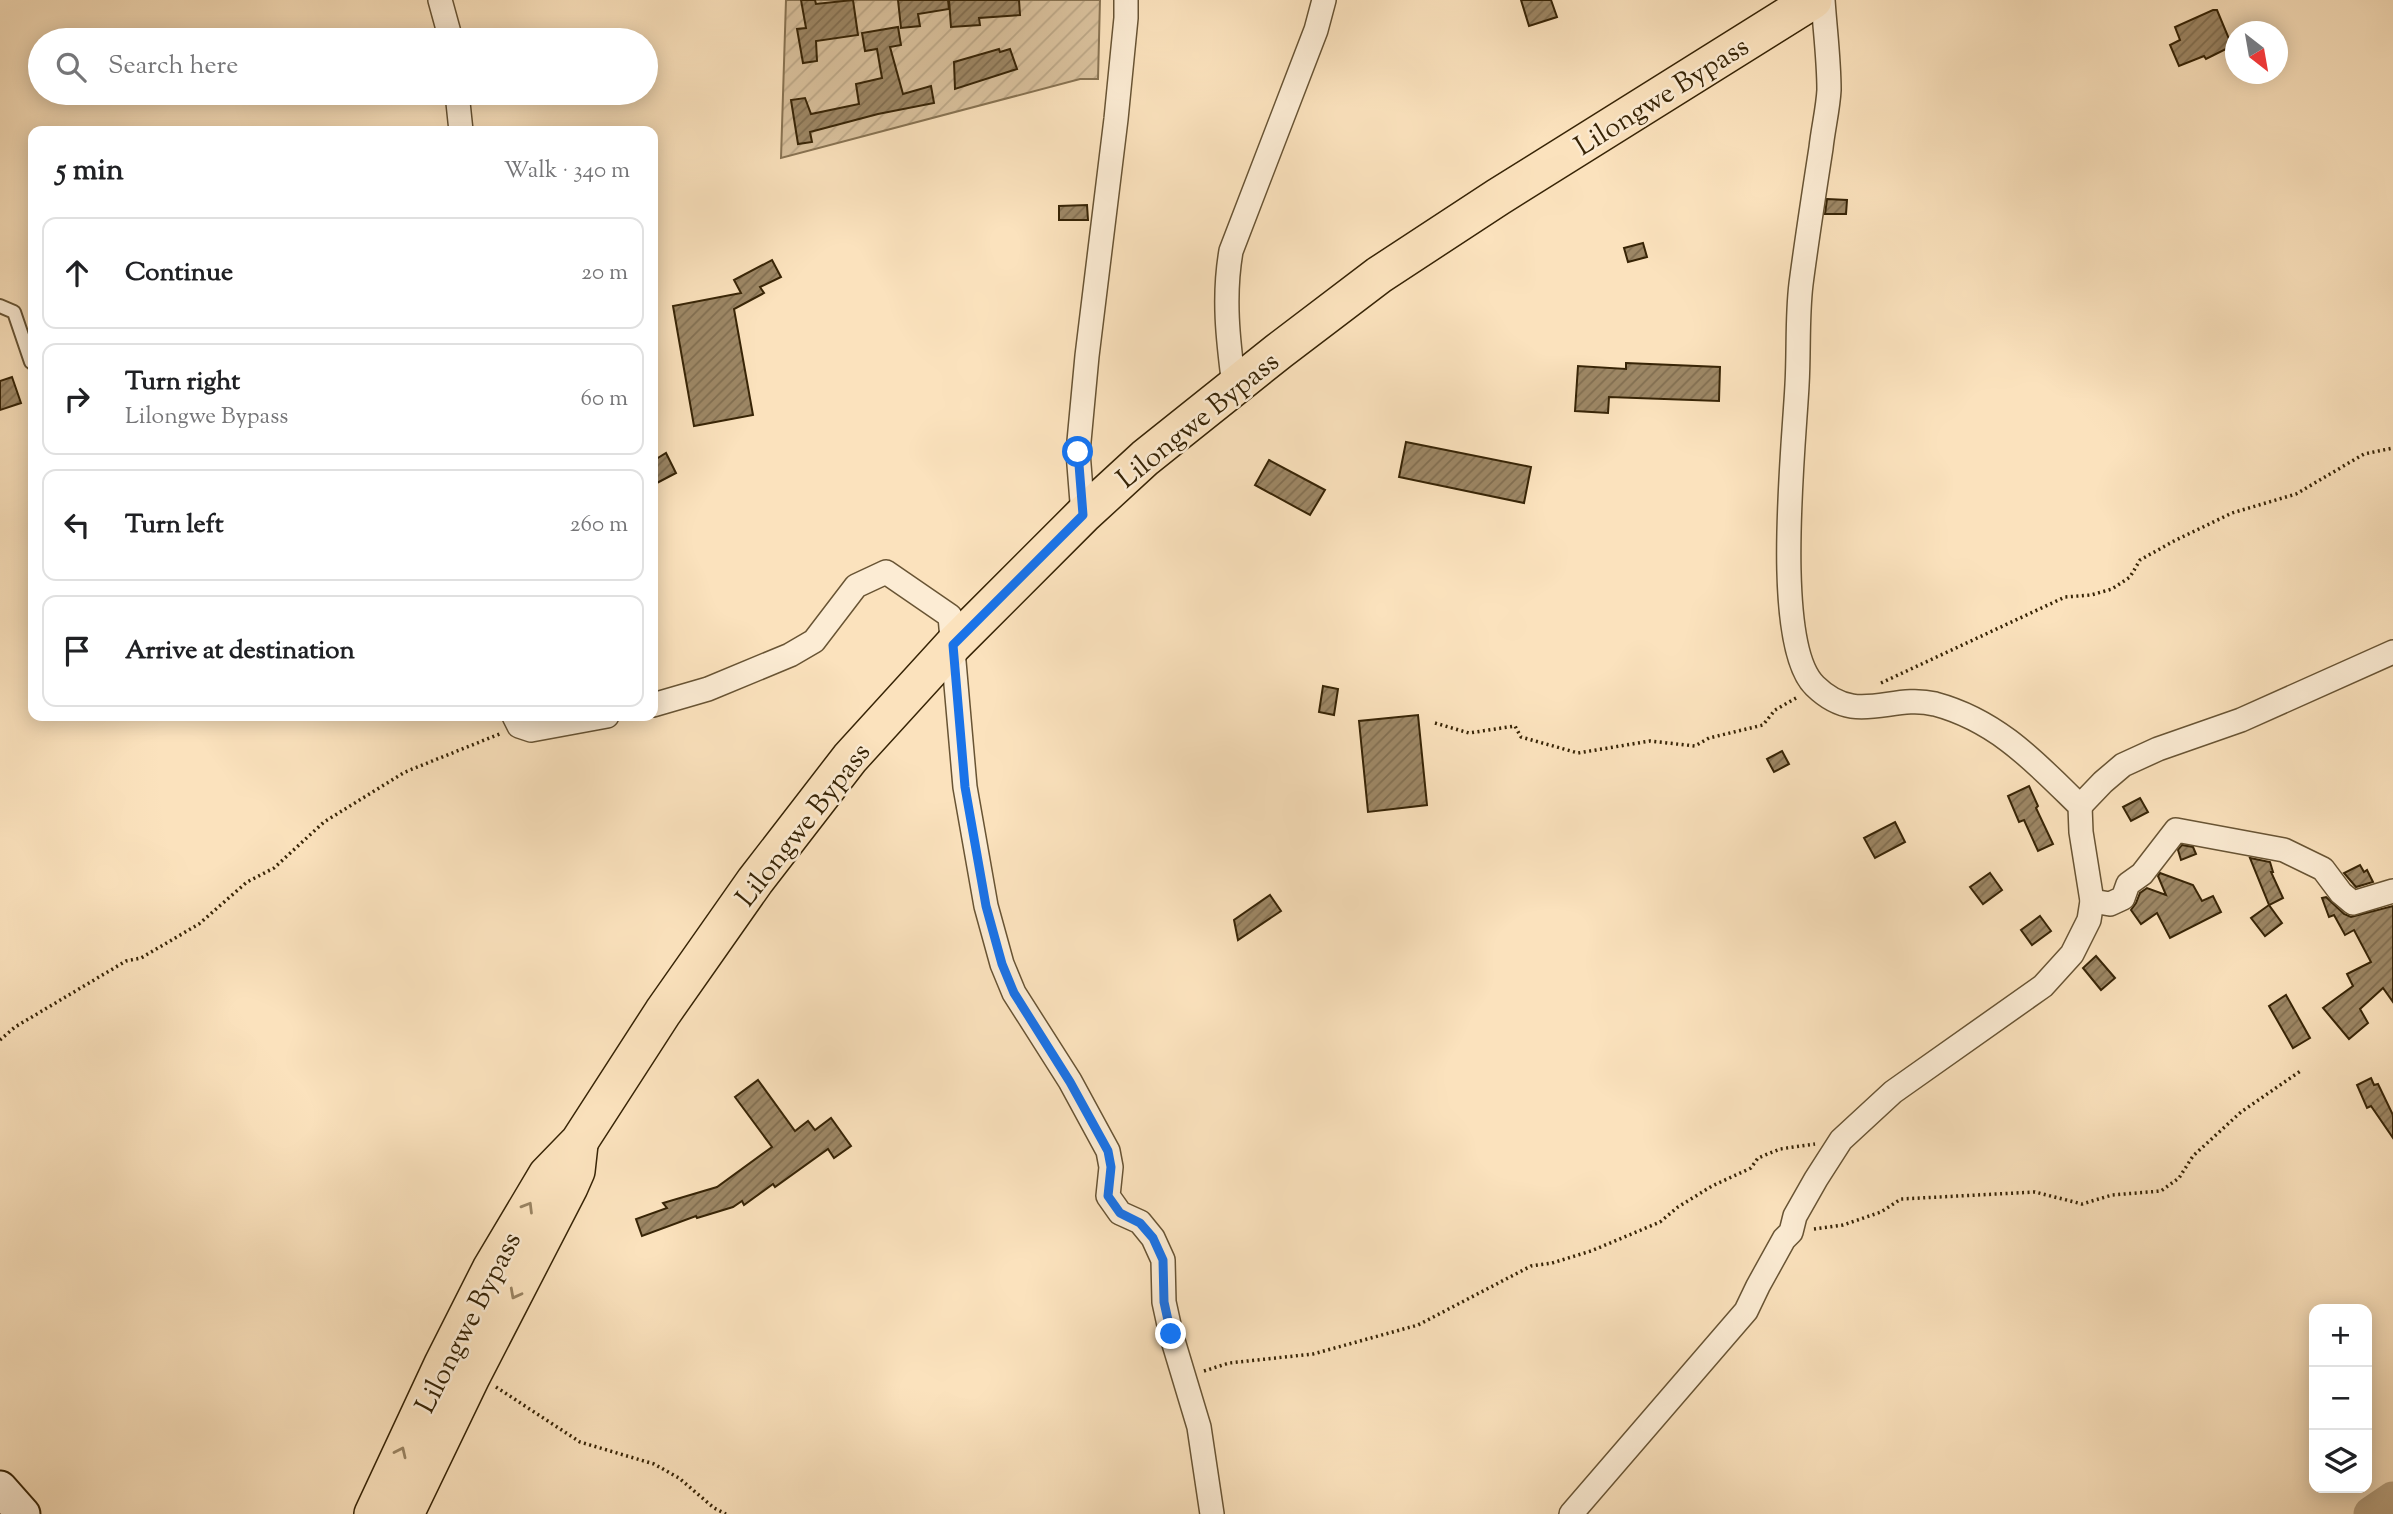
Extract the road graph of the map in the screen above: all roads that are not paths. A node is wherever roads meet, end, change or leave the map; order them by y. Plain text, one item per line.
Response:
1 (440, 0) edge
2 (1126, 0) edge
3 (1324, 0) edge
4 (1813, 0) edge
5 (1823, 0) edge
6 (448, 28) edge
7 (458, 105) edge
8 (460, 126) edge
9 (0, 306) edge
10 (28, 353) edge
11 (1234, 386) junction
12 (1083, 515) junction
13 (953, 645) junction
14 (2393, 652) edge
15 (658, 704) edge
16 (516, 721) edge
17 (580, 721) edge
18 (2080, 806) junction
19 (2393, 891) edge
20 (2092, 901) junction
21 (579, 1142) junction
22 (0, 1488) edge
23 (23, 1514) edge
24 (373, 1514) edge
25 (405, 1514) edge
26 (1212, 1514) edge
27 (1571, 1514) edge

1 - 6 street
2 - 12 street
3 - 11 street
4 - 11 main road, Lilongwe Bypass
5 - 18 street
7 - 8 street
9 - 10 lane
11 - 12 main road, Lilongwe Bypass
12 - 13 main road, Lilongwe Bypass
13 - 15 street
13 - 21 main road, Lilongwe Bypass
13 - 26 street
14 - 18 street
16 - 17 street
18 - 20 street
19 - 20 street
20 - 27 street
24 -> 21 main road, Lilongwe Bypass
21 -> 25 main road, Lilongwe Bypass
22 - 23 main road

